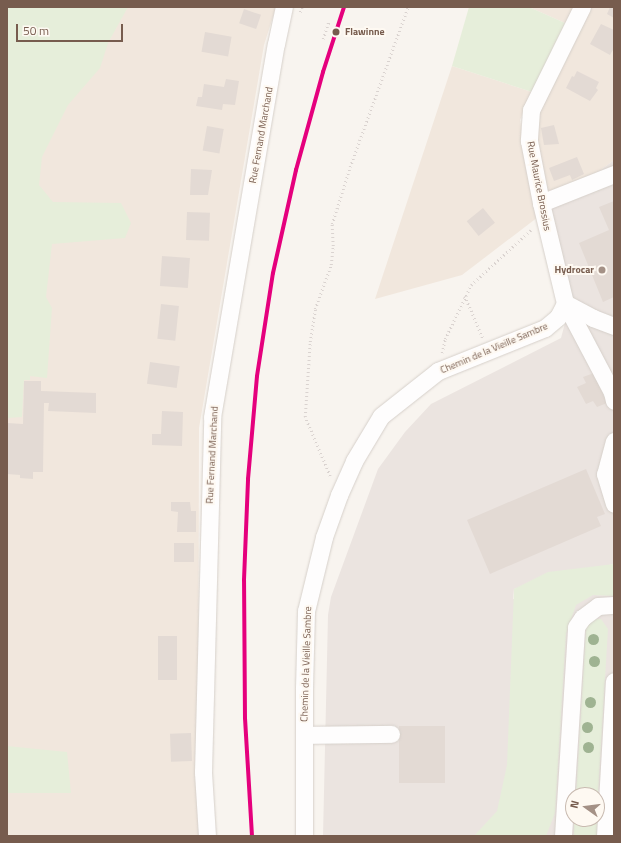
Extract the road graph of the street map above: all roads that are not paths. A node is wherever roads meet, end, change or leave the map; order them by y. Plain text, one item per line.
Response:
1 (284, 7) edge
2 (582, 7) edge
3 (614, 174) edge
4 (542, 210) junction
5 (565, 302) junction
6 (614, 326) edge
7 (614, 401) edge
8 (614, 440) edge
9 (614, 504) edge
10 (614, 605) edge
11 (614, 681) edge
12 (391, 734) dead end
13 (304, 735) junction
14 (207, 836) edge
15 (304, 836) edge
16 (563, 836) edge
17 (605, 836) edge

1 - 14 street, Rue Fernand Marchand
2 - 4 street, Rue Maurice Brossius
3 - 4 street
4 - 5 street, Rue Maurice Brossius
5 - 6 street
5 - 7 street, Rue Maurice Brossius
5 - 13 street, Chemin de la Vieille Sambre
8 - 9 street
10 - 16 street
11 - 17 street
12 - 13 street
13 - 15 street, Chemin de la Vieille Sambre

